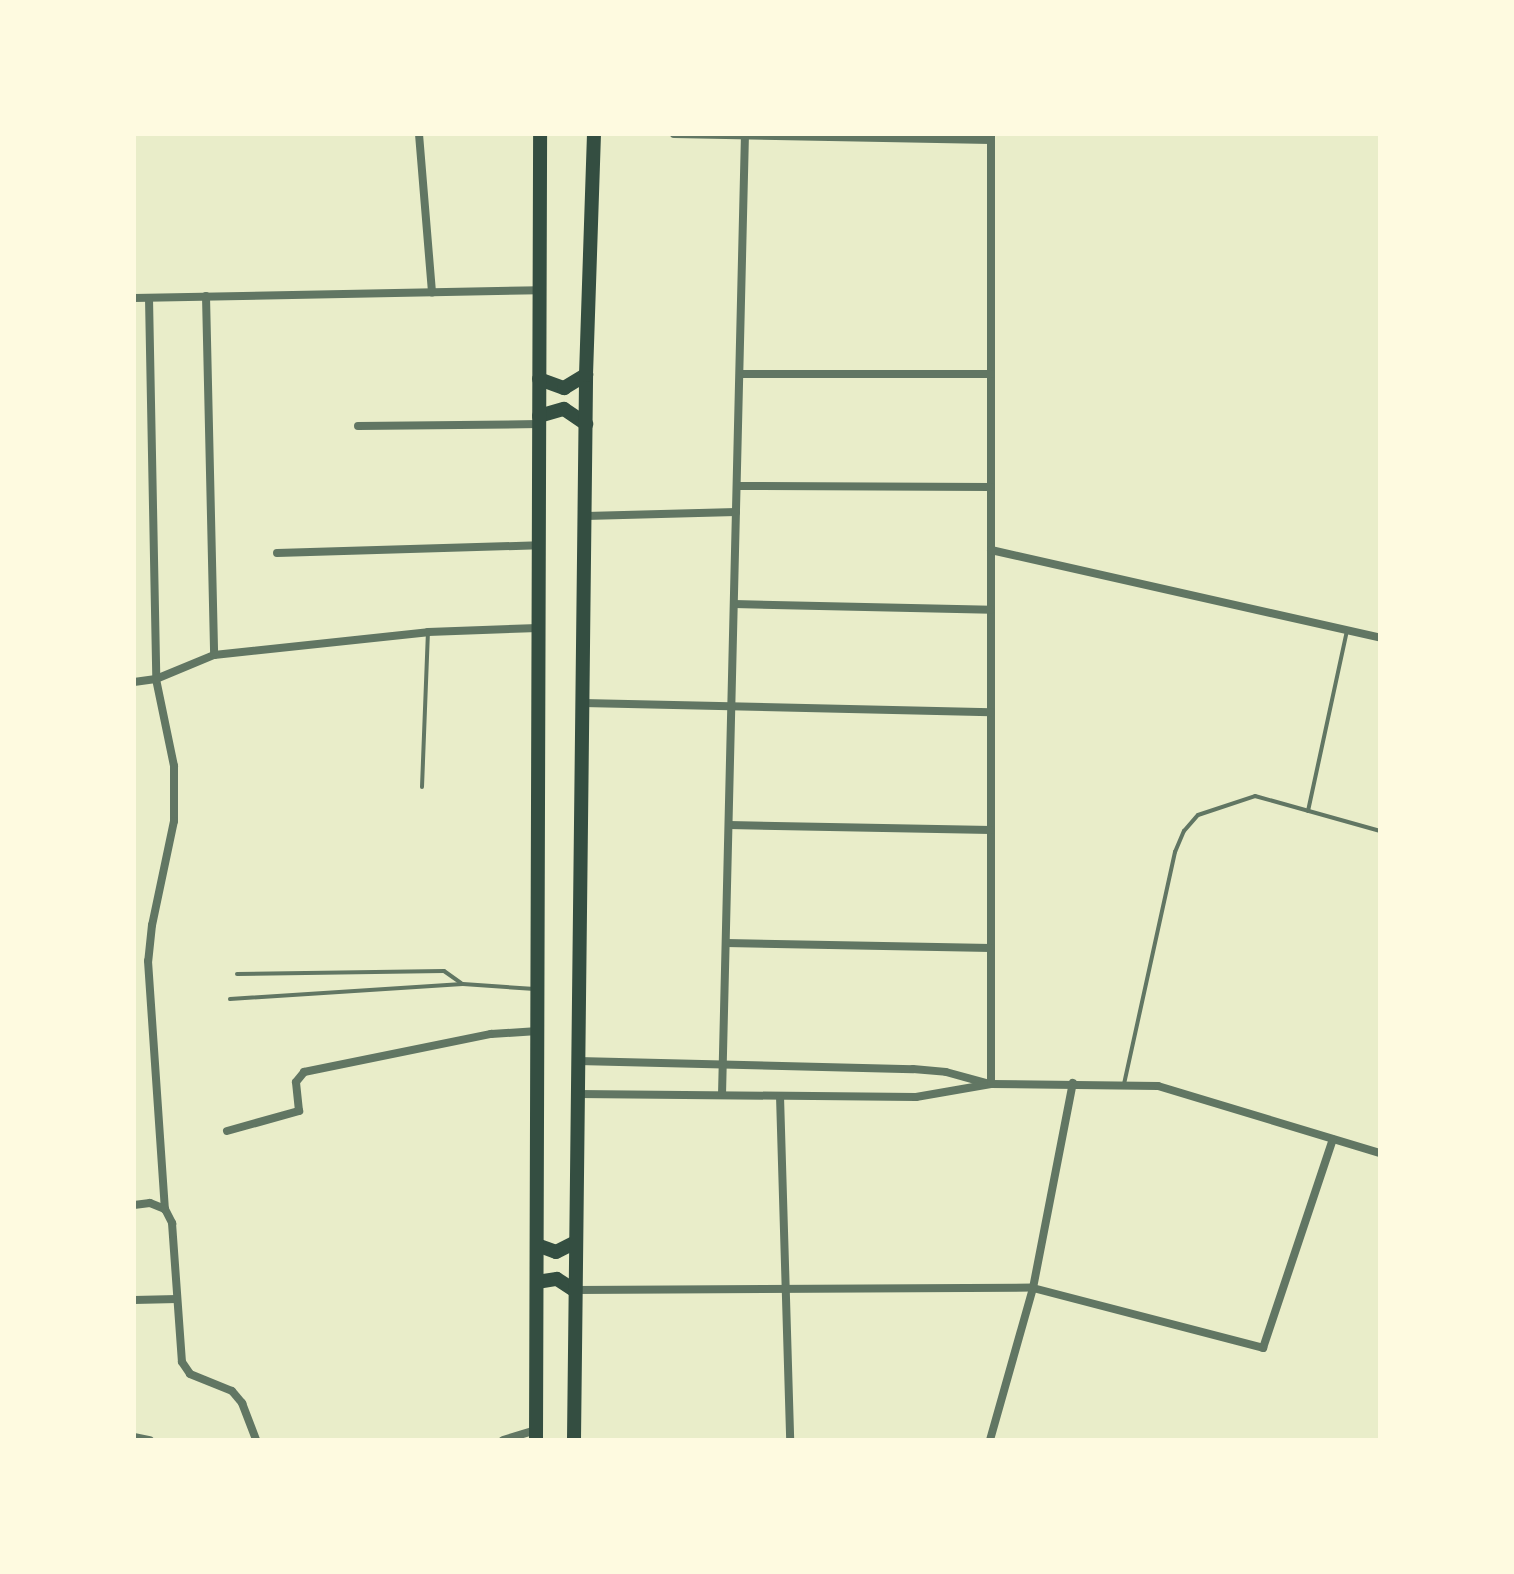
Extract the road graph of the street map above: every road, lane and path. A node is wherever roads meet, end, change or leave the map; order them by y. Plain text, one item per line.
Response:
1 (419, 134) edge
2 (540, 134) edge
3 (594, 134) edge
4 (674, 134) edge
5 (745, 135) edge
6 (991, 137) edge
7 (539, 290) junction
8 (432, 292) junction
9 (206, 296) junction
10 (134, 298) edge
11 (149, 298) junction
12 (740, 374) junction
13 (991, 374) junction
14 (586, 375) junction
15 (539, 379) junction
16 (539, 420) junction
17 (586, 424) junction
18 (358, 426) dead end
19 (737, 486) junction
20 (991, 487) junction
21 (736, 512) junction
22 (586, 516) junction
23 (539, 545) junction
24 (991, 550) junction
25 (277, 553) dead end
26 (734, 604) junction
27 (991, 610) junction
28 (538, 628) junction
29 (1347, 630) junction
30 (428, 632) junction
31 (1380, 638) edge
32 (214, 655) junction
33 (156, 679) junction
34 (134, 682) edge
35 (583, 703) junction
36 (731, 708) junction
37 (991, 712) junction
38 (422, 787) dead end
39 (1308, 811) junction
40 (729, 825) junction
41 (991, 830) junction
42 (1380, 831) edge
43 (726, 943) junction
44 (991, 948) junction
45 (237, 974) dead end
46 (463, 984) junction
47 (538, 989) junction
48 (230, 999) dead end
49 (538, 1031) junction
50 (577, 1061) junction
51 (723, 1066) junction
52 (1073, 1083) junction
53 (991, 1084) junction
54 (1124, 1084) junction
55 (577, 1094) junction
56 (722, 1095) junction
57 (780, 1096) junction
58 (227, 1131) dead end
59 (1333, 1139) junction
60 (1380, 1153) edge
61 (134, 1205) edge
62 (165, 1209) junction
63 (574, 1243) junction
64 (537, 1245) junction
65 (537, 1282) junction
66 (1033, 1288) junction
67 (574, 1290) junction
68 (783, 1290) junction
69 (177, 1299) junction
70 (134, 1300) edge
71 (536, 1435) edge
72 (134, 1437) edge
73 (150, 1440) edge
74 (256, 1440) edge
75 (503, 1440) edge
76 (574, 1440) edge
77 (790, 1440) edge
78 (990, 1440) edge

1 - 8 street
2 - 7 main road
3 - 14 main road
4 - 5 street
5 - 6 street
5 - 12 street
6 - 13 street
7 - 8 street
7 - 15 main road
8 - 9 street
9 - 11 street
9 - 32 street
10 - 11 street
11 - 33 street
12 - 13 street
12 - 19 street
13 - 20 street
14 - 15 main road
14 - 17 main road
15 - 16 main road
16 - 17 main road
16 - 18 street
16 - 23 main road
17 - 22 main road
19 - 20 street
19 - 21 street
20 - 24 street
21 - 22 street
21 - 26 street
22 - 35 main road
23 - 25 street
23 - 28 main road
24 - 27 street
24 - 29 street
26 - 27 street
26 - 36 street
27 - 37 street
28 - 30 street
28 - 47 main road
29 - 31 street
29 - 39 lane
30 - 32 street
30 - 38 lane
32 - 33 street
33 - 34 street
33 - 62 street
35 - 36 street
35 - 50 main road
36 - 37 street
36 - 40 street
37 - 41 street
39 - 42 lane
39 - 54 lane
40 - 41 street
40 - 43 street
41 - 44 street
43 - 44 street
43 - 51 street
44 - 53 street
45 - 46 lane
46 - 47 lane
46 - 48 lane
47 - 49 main road
49 - 58 street
49 - 64 main road
50 - 51 street
50 - 55 main road
51 - 53 street
51 - 56 street
52 - 53 street
52 - 54 street
52 - 66 street
53 - 57 street
54 - 59 street
55 - 56 street
55 - 63 main road
56 - 57 street
57 - 68 street
59 - 60 street
59 - 66 street
61 - 62 street
62 - 69 street
63 - 64 main road
63 - 67 main road
64 - 65 main road
65 - 67 main road
65 - 71 main road
66 - 68 street
66 - 78 street
67 - 68 street
67 - 76 main road
68 - 77 street
69 - 70 street
69 - 74 street
71 - 75 street
72 - 73 street

